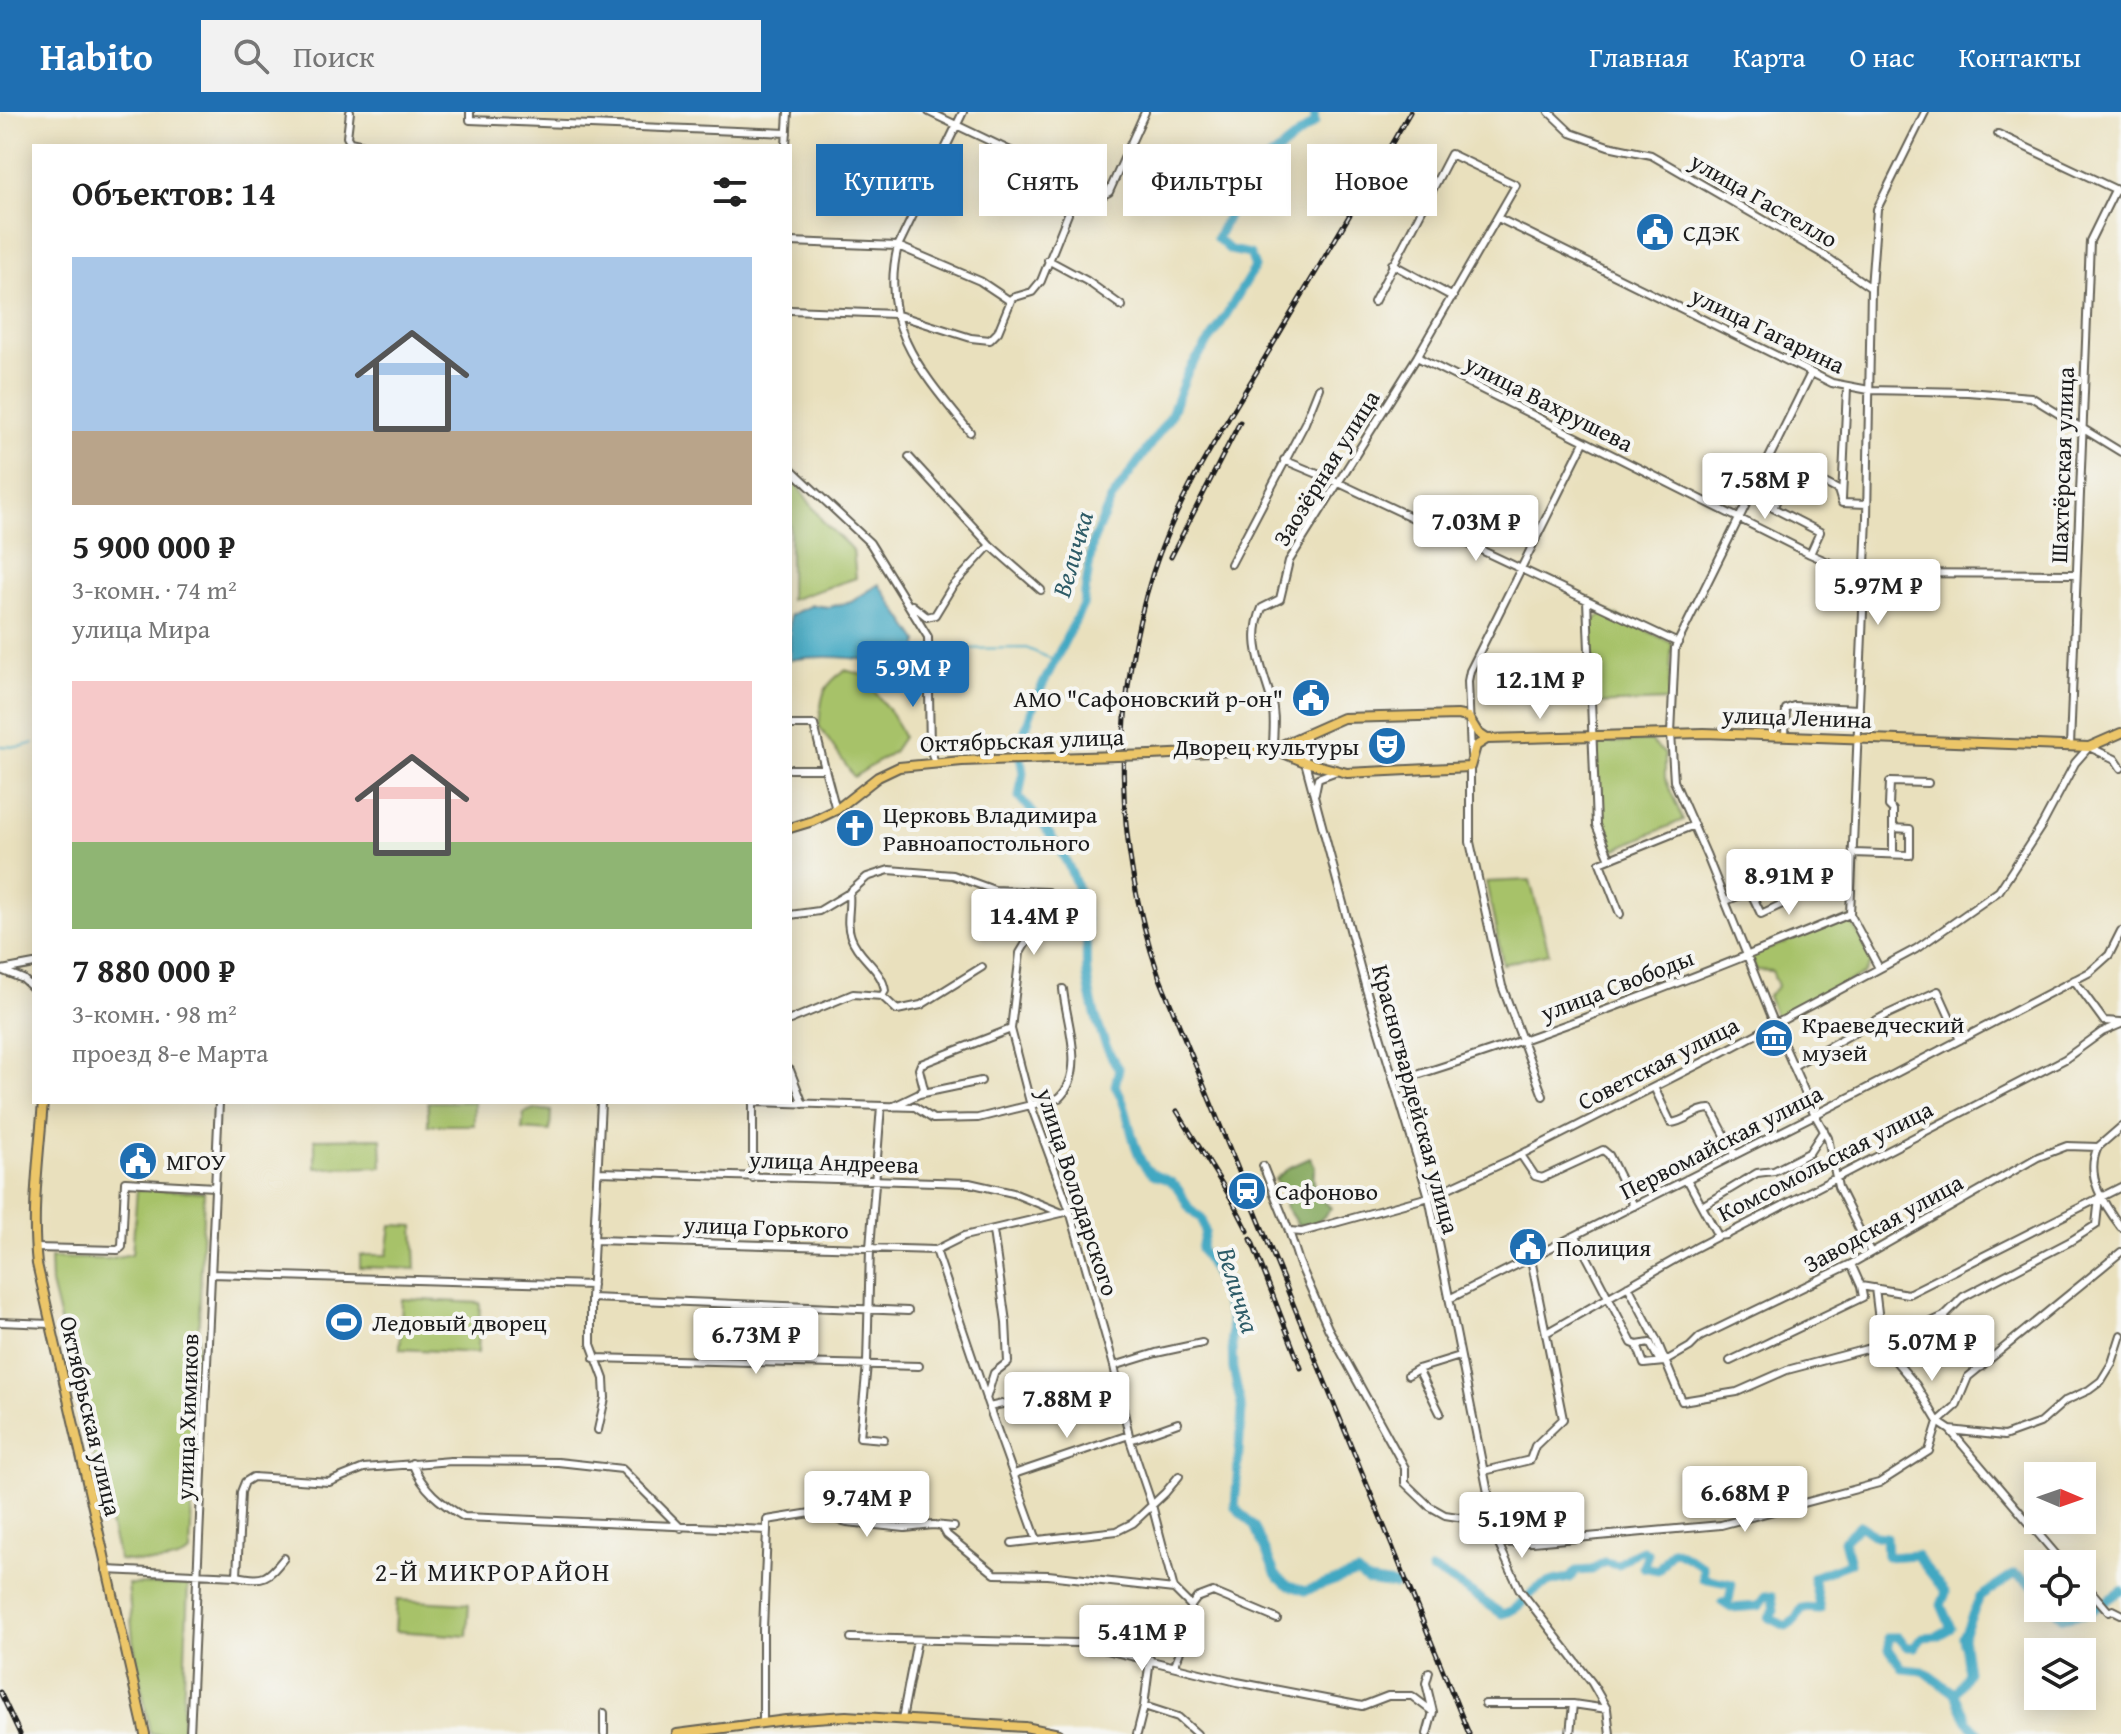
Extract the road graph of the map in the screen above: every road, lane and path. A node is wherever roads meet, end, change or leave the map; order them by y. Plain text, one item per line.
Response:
1 (350, 112) edge
2 (470, 112) edge
3 (788, 112) edge
4 (929, 112) edge
5 (963, 112) edge
6 (1145, 112) edge
7 (1549, 112) edge
8 (1925, 112) edge
9 (957, 125) junction
10 (787, 133) junction
11 (1998, 134) dead end
12 (359, 144) edge
13 (786, 144) edge
14 (2118, 191) edge
15 (1067, 216) edge
16 (1498, 218) junction
17 (792, 242) edge
18 (898, 246) junction
19 (1048, 260) junction
20 (1392, 264) junction
21 (1871, 288) junction
22 (1453, 297) junction
23 (1010, 301) junction
24 (1374, 302) dead end
25 (1122, 306) dead end
26 (792, 310) edge
27 (895, 314) junction
28 (1417, 357) junction
29 (1811, 373) junction
30 (1319, 388) dead end
31 (1847, 388) junction
32 (1869, 390) junction
33 (2081, 426) junction
34 (970, 432) dead end
35 (1584, 442) junction
36 (2121, 452) edge
37 (909, 457) dead end
38 (1284, 460) junction
39 (1766, 466) junction
40 (792, 470) edge
41 (1784, 475) junction
42 (1339, 483) junction
43 (1842, 503) junction
44 (1867, 504) junction
45 (1740, 520) junction
46 (990, 545) junction
47 (1810, 554) junction
48 (1231, 564) dead end
49 (1520, 567) junction
50 (1865, 573) junction
51 (2075, 574) junction
52 (1041, 590) dead end
53 (1587, 600) junction
54 (909, 603) junction
55 (1678, 643) junction
56 (1859, 709) junction
57 (1468, 717) junction
58 (792, 725) edge
59 (1671, 733) junction
60 (2121, 733) edge
61 (1594, 735) junction
62 (1306, 736) junction
63 (1785, 736) junction
64 (1487, 739) junction
65 (1858, 739) junction
66 (2070, 746) junction
67 (2089, 747) junction
68 (1273, 749) junction
69 (1305, 762) junction
70 (935, 763) junction
71 (1470, 767) junction
72 (2121, 768) edge
73 (792, 769) edge
74 (825, 769) junction
75 (1337, 771) junction
76 (1928, 783) dead end
77 (1315, 801) junction
78 (836, 810) junction
79 (1694, 825) junction
80 (792, 827) edge
81 (1893, 828) junction
82 (1853, 853) junction
83 (1893, 854) junction
84 (1610, 859) junction
85 (1810, 876) dead end
86 (849, 893) junction
87 (1726, 901) junction
88 (1620, 914) dead end
89 (1850, 914) junction
90 (792, 915) edge
91 (2121, 932) edge
92 (1748, 955) junction
93 (32, 964) edge
94 (982, 967) dead end
95 (1879, 968) junction
96 (0, 970) edge
97 (2074, 980) junction
98 (32, 987) edge
99 (1063, 989) dead end
100 (882, 996) junction
101 (792, 1019) edge
102 (2121, 1023) edge
103 (1775, 1025) junction
104 (1011, 1029) junction
105 (1522, 1040) junction
106 (1960, 1040) junction
107 (1793, 1066) junction
108 (792, 1075) edge
109 (981, 1081) dead end
110 (1394, 1082) junction
111 (1654, 1087) junction
112 (919, 1094) junction
113 (1543, 1096) dead end
114 (43, 1104) edge
115 (219, 1104) edge
116 (601, 1104) edge
117 (754, 1104) edge
118 (792, 1104) edge
119 (803, 1104) junction
120 (881, 1106) junction
121 (1031, 1106) junction
122 (892, 1107) junction
123 (1815, 1115) junction
124 (2121, 1127) edge
125 (1824, 1130) junction
126 (2098, 1147) junction
127 (1735, 1154) junction
128 (1521, 1155) junction
129 (1263, 1166) dead end
130 (599, 1172) junction
131 (1837, 1177) junction
132 (753, 1178) junction
133 (1687, 1179) junction
134 (874, 1182) junction
135 (215, 1187) junction
136 (2121, 1187) edge
137 (1429, 1197) junction
138 (2099, 1197) junction
139 (1634, 1206) junction
140 (1702, 1206) junction
141 (1066, 1212) junction
142 (2121, 1227) edge
143 (993, 1231) junction
144 (1289, 1231) junction
145 (1576, 1236) junction
146 (1718, 1236) junction
147 (595, 1240) junction
148 (35, 1248) junction
149 (870, 1248) junction
150 (936, 1250) junction
151 (1870, 1251) junction
152 (2121, 1252) edge
153 (1531, 1259) junction
154 (1851, 1264) junction
155 (211, 1274) junction
156 (592, 1285) junction
157 (1628, 1286) junction
158 (1861, 1286) junction
159 (1875, 1288) junction
160 (591, 1298) junction
161 (1449, 1299) junction
162 (1607, 1299) junction
163 (868, 1309) junction
164 (908, 1311) dead end
165 (1944, 1316) junction
166 (0, 1322) edge
167 (50, 1324) junction
168 (1546, 1333) junction
169 (2121, 1335) edge
170 (1202, 1343) dead end
171 (1637, 1345) junction
172 (1882, 1345) junction
173 (1460, 1356) junction
174 (594, 1358) junction
175 (1730, 1361) dead end
176 (1664, 1362) junction
177 (867, 1364) junction
178 (919, 1366) dead end
179 (1114, 1366) junction
180 (1981, 1367) junction
181 (1418, 1369) junction
182 (1408, 1375) dead end
183 (1077, 1387) dead end
184 (986, 1399) junction
185 (989, 1407) junction
186 (1440, 1413) dead end
187 (1938, 1422) junction
188 (1178, 1423) dead end
189 (598, 1430) dead end
190 (1950, 1430) junction
191 (1130, 1437) junction
192 (884, 1439) dead end
193 (412, 1463) junction
194 (1484, 1471) junction
195 (1014, 1474) junction
196 (1179, 1476) dead end
197 (1152, 1505) junction
198 (942, 1526) junction
199 (954, 1527) dead end
200 (681, 1528) junction
201 (767, 1530) junction
202 (1037, 1540) junction
203 (1012, 1543) dead end
204 (1498, 1543) junction
205 (2052, 1550) edge
206 (284, 1558) dead end
207 (106, 1570) junction
208 (198, 1575) junction
209 (237, 1576) junction
210 (1174, 1589) junction
211 (2096, 1597) edge
212 (1191, 1606) junction
213 (2121, 1614) edge
214 (1277, 1619) dead end
215 (851, 1638) dead end
216 (917, 1640) junction
217 (1150, 1659) junction
218 (1175, 1665) junction
219 (1429, 1672) dead end
220 (1485, 1704) dead end
221 (1573, 1704) junction
222 (1144, 1706) junction
223 (1607, 1709) junction
224 (1433, 1712) junction
225 (604, 1713) dead end
226 (902, 1719) junction
227 (763, 1723) junction
228 (1006, 1730) edge
229 (145, 1734) edge
230 (190, 1734) edge
231 (604, 1734) edge
232 (677, 1734) edge
233 (1059, 1734) edge
234 (1137, 1734) edge
235 (1197, 1734) edge
236 (1427, 1734) edge
237 (1570, 1734) edge
238 (1610, 1734) edge

1 - 12 street
2 - 10 street
3 - 10 street
4 - 9 street
5 - 9 street
6 - 9 street
7 - 21 street, улица Гастелло
8 - 21 street
9 - 18 street
10 - 13 street
11 - 14 street
14 - 33 street, Шахтёрская улица
15 - 19 street
16 - 20 street, Заозёрная улица
16 - 22 street, Заозёрная улица
16 - 29 street, улица Гагарина
17 - 18 street
18 - 23 street
18 - 27 street
19 - 23 street
19 - 25 street
20 - 22 street
20 - 24 street
21 - 32 street
22 - 28 street, Заозёрная улица
23 - 27 street
26 - 27 street
27 - 34 street
28 - 35 street, улица Вахрушева
28 - 42 street, Заозёрная улица
29 - 31 street, улица Гагарина
29 - 39 street
30 - 38 street
31 - 32 street, улица Гагарина
31 - 43 street
32 - 33 street, улица Гагарина
32 - 44 street
33 - 36 street, улица Гагарина
33 - 51 street, Шахтёрская улица
35 - 45 street, улица Вахрушева
35 - 49 street
37 - 46 street
38 - 42 street
38 - 48 street
39 - 41 street
39 - 45 street
40 - 54 street
41 - 43 street
41 - 47 street
42 - 49 street
42 - 68 street, Заозёрная улица
43 - 44 street
44 - 50 street
45 - 47 street, улица Вахрушева
45 - 55 street
46 - 52 street
46 - 54 street
47 - 50 street, улица Вахрушева
49 - 53 street
49 - 57 street
50 - 51 street, улица Вахрушева
50 - 56 street
51 - 66 street, Шахтёрская улица
53 - 55 street
53 - 61 street
54 - 70 street
55 - 59 street
56 - 63 street
56 - 65 street
57 - 62 main road, Октябрьская улица
57 - 64 main road
57 - 71 street
58 - 74 street
59 - 61 main road, улица Ленина
59 - 63 main road, улица Ленина
59 - 79 street
60 - 67 main road, улица Ленина
61 - 64 main road, улица Ленина
61 - 84 street
62 - 68 main road, Октябрьская улица
62 - 69 street, Красногвардейская улица
63 - 65 main road, улица Ленина
64 - 71 main road
65 - 66 main road, улица Ленина
65 - 82 street
66 - 67 main road, улица Ленина
67 - 72 street
67 - 95 street, Советская улица
68 - 69 main road, Октябрьская улица
68 - 70 main road, Октябрьская улица, bridge
69 - 75 main road, Октябрьская улица
69 - 77 street, Красногвардейская улица
70 - 78 main road, Октябрьская улица
71 - 75 main road, Октябрьская улица
71 - 105 street
73 - 74 street
74 - 78 street
75 - 77 street
76 - 81 street
77 - 110 street, Красногвардейская улица
78 - 80 main road, Октябрьская улица
79 - 84 street
79 - 87 street
81 - 83 street
81 - 83 street
82 - 83 street
82 - 89 street
84 - 88 street
85 - 87 street
86 - 90 street
86 - 100 street
86 - 104 street, улица Володарского
87 - 92 street
89 - 92 street, улица Свободы
89 - 95 street
91 - 97 street, Первомайская улица
92 - 103 street
92 - 105 street, улица Свободы
93 - 96 street
94 - 100 street
95 - 103 street, Советская улица
96 - 98 street
97 - 102 street
97 - 106 street, Первомайская улица
99 - 121 street
100 - 101 street
102 - 131 street, Комсомольская улица
103 - 107 street
103 - 111 street, Советская улица
104 - 112 street
104 - 121 street, улица Володарского
105 - 110 street, улица Свободы
105 - 113 street
106 - 107 street
106 - 123 street, Первомайская улица
107 - 123 street
108 - 119 street
109 - 112 street
110 - 137 street, Красногвардейская улица
111 - 127 street
111 - 128 street, Советская улица
112 - 122 street
114 - 148 main road, Октябрьская улица
115 - 135 street, улица Химиков
116 - 130 street
117 - 132 street
118 - 119 street
119 - 120 street
120 - 122 street
120 - 134 street
121 - 122 street
121 - 141 street, улица Володарского
123 - 125 street
123 - 127 street, Первомайская улица
124 - 126 street
125 - 131 street
125 - 140 street
126 - 138 street
126 - 151 street, Заводская улица
127 - 133 street, Первомайская улица
128 - 137 street, Советская улица
128 - 139 street
129 - 144 street
130 - 132 street, улица Андреева
130 - 147 street
131 - 146 street, Комсомольская улица
131 - 151 street
132 - 134 street, улица Андреева
133 - 139 street, Первомайская улица
133 - 140 street
134 - 141 street, улица Андреева
134 - 149 street
135 - 148 street
135 - 155 street, улица Химиков
136 - 138 street
137 - 144 street, Советская улица
137 - 161 street, Красногвардейская улица
138 - 142 street
138 - 159 street
138 - 165 street
139 - 145 street, Первомайская улица
140 - 146 street
141 - 143 street
141 - 179 street, улица Володарского
143 - 150 street
143 - 184 street
144 - 204 street
145 - 153 street, Первомайская улица
145 - 162 street
146 - 157 street, Комсомольская улица
147 - 149 street, улица Горького
147 - 156 street
148 - 167 main road, Октябрьская улица
149 - 150 street, улица Горького
149 - 163 street
150 - 184 street
151 - 154 street, Заводская улица
152 - 180 street
153 - 161 street, Первомайская улица
153 - 168 street
154 - 158 street
154 - 176 street, Заводская улица
155 - 156 street
155 - 208 street, улица Химиков
156 - 160 street
157 - 162 street, Комсомольская улица
157 - 176 street
158 - 159 street
158 - 175 street
159 - 172 street
160 - 163 street
160 - 174 street
161 - 173 street, Красногвардейская улица
162 - 168 street, Комсомольская улица
162 - 171 street
163 - 164 street
163 - 177 street
165 - 172 street
165 - 180 street
166 - 167 street
167 - 207 main road, Октябрьская улица
168 - 194 street
169 - 190 street
170 - 179 street
171 - 176 street
171 - 176 street
172 - 176 street
172 - 187 street
173 - 181 street
173 - 194 street, Красногвардейская улица
174 - 177 street
174 - 189 street
177 - 178 street
177 - 192 street
179 - 191 street, улица Володарского
180 - 187 street
181 - 182 street
181 - 186 street
183 - 185 street
184 - 185 street
185 - 195 street
187 - 190 street
187 - 204 street
188 - 191 street
190 - 205 street
191 - 195 street
191 - 197 street, улица Володарского
193 - 200 street
193 - 200 street
193 - 209 street
194 - 204 street, Красногвардейская улица
195 - 202 street
196 - 197 street
197 - 202 street
197 - 210 street, улица Володарского
198 - 199 street
198 - 201 street
198 - 210 street
200 - 201 street
201 - 227 street
202 - 203 street
204 - 223 street, Красногвардейская улица
206 - 209 street
207 - 208 street
207 - 229 main road, Октябрьская улица
208 - 209 street
208 - 230 street, улица Химиков
210 - 212 street
211 - 213 street
212 - 214 street
212 - 218 street
215 - 216 street
216 - 217 street
216 - 226 street
217 - 218 street
217 - 222 street
218 - 224 street
219 - 224 street
220 - 221 street
221 - 223 street
221 - 237 street
222 - 234 street
222 - 235 street
223 - 238 street
224 - 236 street
225 - 231 street
226 - 227 main road
226 - 228 main road
227 - 232 main road
228 - 233 main road

